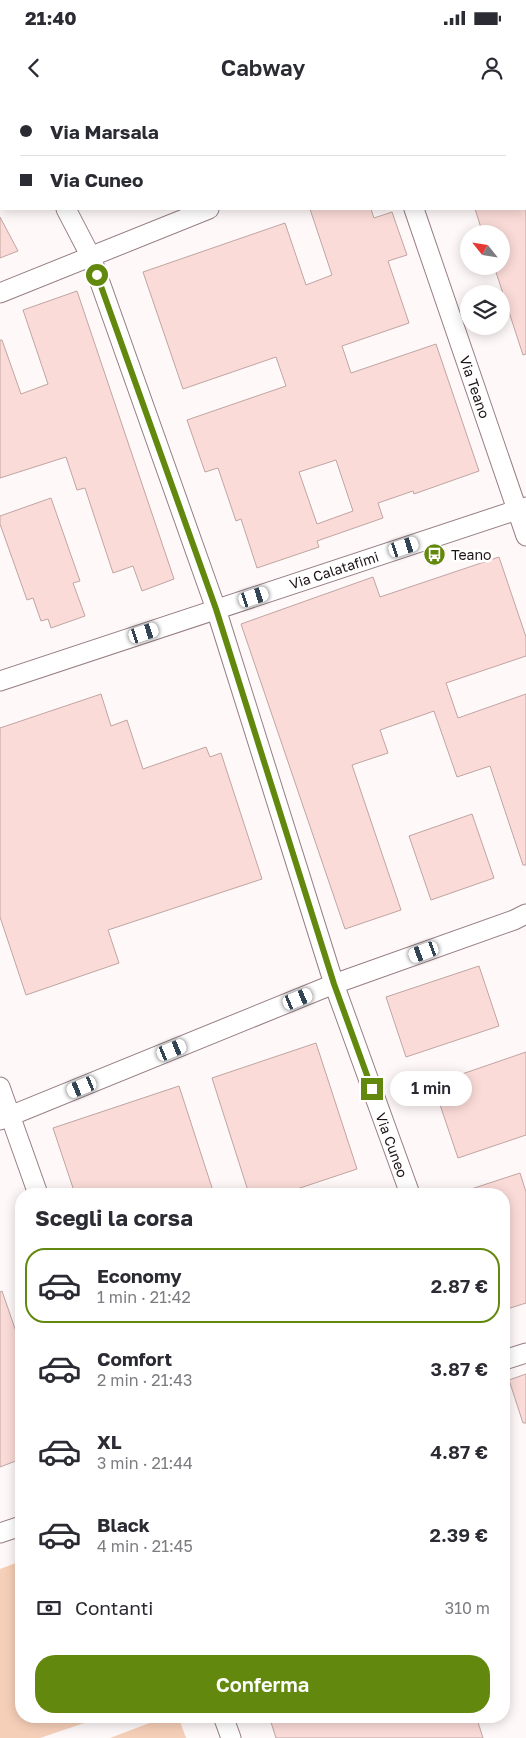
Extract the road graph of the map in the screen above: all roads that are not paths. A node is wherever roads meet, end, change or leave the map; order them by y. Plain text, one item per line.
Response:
1 (66, 210) edge
2 (207, 210) edge
3 (414, 210) edge
4 (90, 257) junction
5 (0, 293) edge
6 (522, 508) edge
7 (526, 536) edge
8 (216, 609) junction
9 (0, 681) edge
10 (526, 914) edge
11 (334, 984) junction
12 (0, 1087) edge
13 (5, 1118) edge
14 (35, 1188) edge
15 (408, 1188) edge
16 (526, 1353) edge
17 (510, 1358) edge
18 (15, 1528) edge
19 (0, 1533) edge
20 (226, 1723) edge
21 (231, 1738) edge

1 - 4 street, Via Cuneo
2 - 4 street
3 - 6 street, Via Teano
4 - 5 street
4 - 8 street, Via Cuneo
6 - 7 street, Via Teano
6 - 8 street, Via Calatafimi
8 - 9 street, Via Calatafimi
8 - 11 street, Via Cuneo
10 - 11 street
11 - 13 street
11 - 15 street, Via Cuneo
12 - 13 street
13 - 14 street
16 - 17 street
18 - 19 street
20 - 21 street

